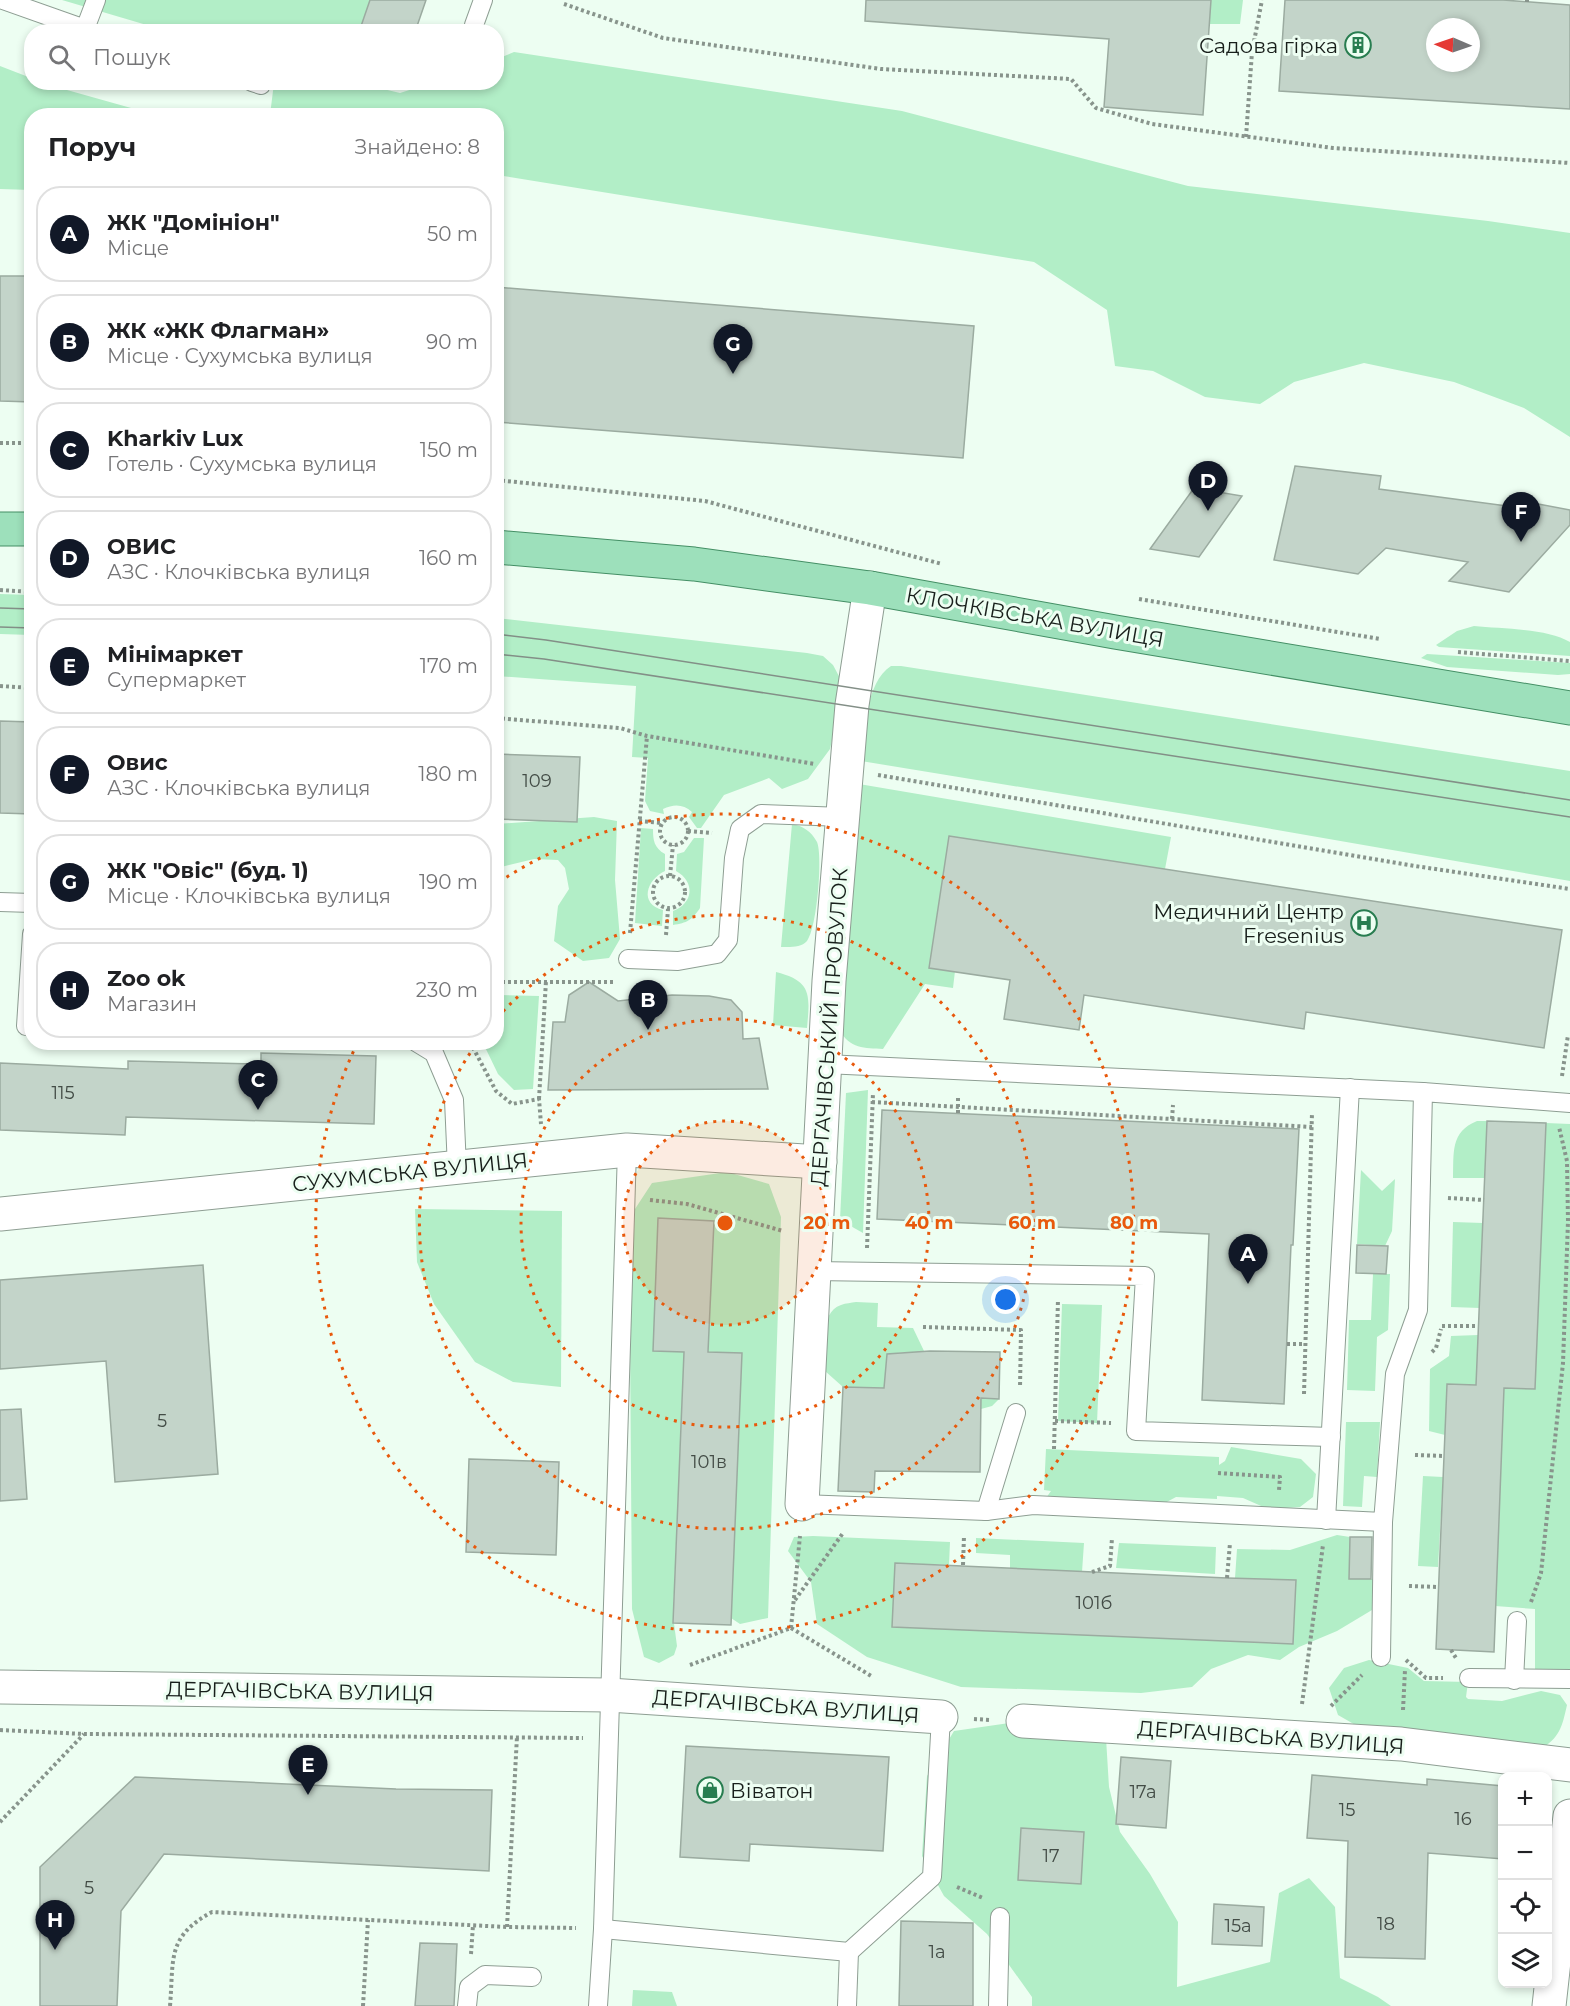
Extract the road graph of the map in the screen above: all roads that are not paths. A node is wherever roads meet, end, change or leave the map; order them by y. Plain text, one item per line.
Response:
1 (3, 0) edge
2 (96, 0) edge
3 (483, 0) edge
4 (72, 24) edge
5 (90, 24) edge
6 (474, 24) edge
7 (0, 529) edge
8 (24, 529) edge
9 (504, 548) edge
10 (870, 588) junction
11 (1570, 708) edge
12 (843, 817) junction
13 (0, 902) edge
14 (24, 903) edge
15 (628, 959) road end
16 (429, 1050) edge
17 (825, 1064) junction
18 (1350, 1088) junction
19 (1423, 1092) junction
20 (1570, 1103) edge
21 (627, 1150) junction
22 (820, 1162) junction
23 (457, 1168) junction
24 (0, 1214) edge
25 (815, 1256) junction
26 (1016, 1413) road end
27 (1330, 1437) junction
28 (802, 1504) joint
29 (986, 1511) junction
30 (1326, 1520) junction
31 (1383, 1522) junction
32 (1518, 1621) road end
33 (1381, 1656) road end
34 (1469, 1678) road end
35 (1570, 1679) edge
36 (1514, 1680) junction
37 (0, 1688) edge
38 (609, 1695) junction
39 (941, 1717) joint
40 (1023, 1721) road end
41 (1570, 1765) edge
42 (1570, 1816) edge
43 (1000, 1917) road end
44 (603, 1929) junction
45 (849, 1953) junction
46 (532, 1977) dead end
47 (466, 2006) edge
48 (598, 2006) edge
49 (848, 2006) edge
50 (998, 2006) edge
51 (1549, 2006) edge

1 - 4 lane
2 - 5 lane
3 - 6 lane
7 - 8 main road
9 - 10 main road, КЛОЧКІВСЬКА ВУЛИЦЯ
10 - 11 main road, КЛОЧКІВСЬКА ВУЛИЦЯ
10 - 12 street, ДЕРГАЧІВСЬКИЙ ПРОВУЛОК
12 - 15 lane
12 - 17 street, ДЕРГАЧІВСЬКИЙ ПРОВУЛОК
13 - 14 lane
16 - 23 lane
17 - 18 lane
17 - 22 street, ДЕРГАЧІВСЬКИЙ ПРОВУЛОК
18 - 19 lane
18 - 27 lane
19 - 20 lane
19 - 31 lane
21 - 22 street, СУХУМСЬКА ВУЛИЦЯ
21 - 23 street, СУХУМСЬКА ВУЛИЦЯ
21 - 38 lane
22 - 25 street, ДЕРГАЧІВСЬКИЙ ПРОВУЛОК
23 - 24 street, СУХУМСЬКА ВУЛИЦЯ
25 - 27 lane
25 - 28 street, ДЕРГАЧІВСЬКИЙ ПРОВУЛОК
26 - 29 lane
27 - 30 lane
28 - 29 lane
29 - 30 lane
30 - 31 lane
31 - 33 lane
32 - 36 lane
34 - 36 lane
35 - 36 lane
37 - 38 street, ДЕРГАЧІВСЬКА ВУЛИЦЯ
38 - 39 street, ДЕРГАЧІВСЬКА ВУЛИЦЯ
38 - 44 lane
39 - 45 lane
40 - 41 street, ДЕРГАЧІВСЬКА ВУЛИЦЯ
42 - 51 street
43 - 50 lane
44 - 45 lane
44 - 48 lane
45 - 49 lane
46 - 47 lane

